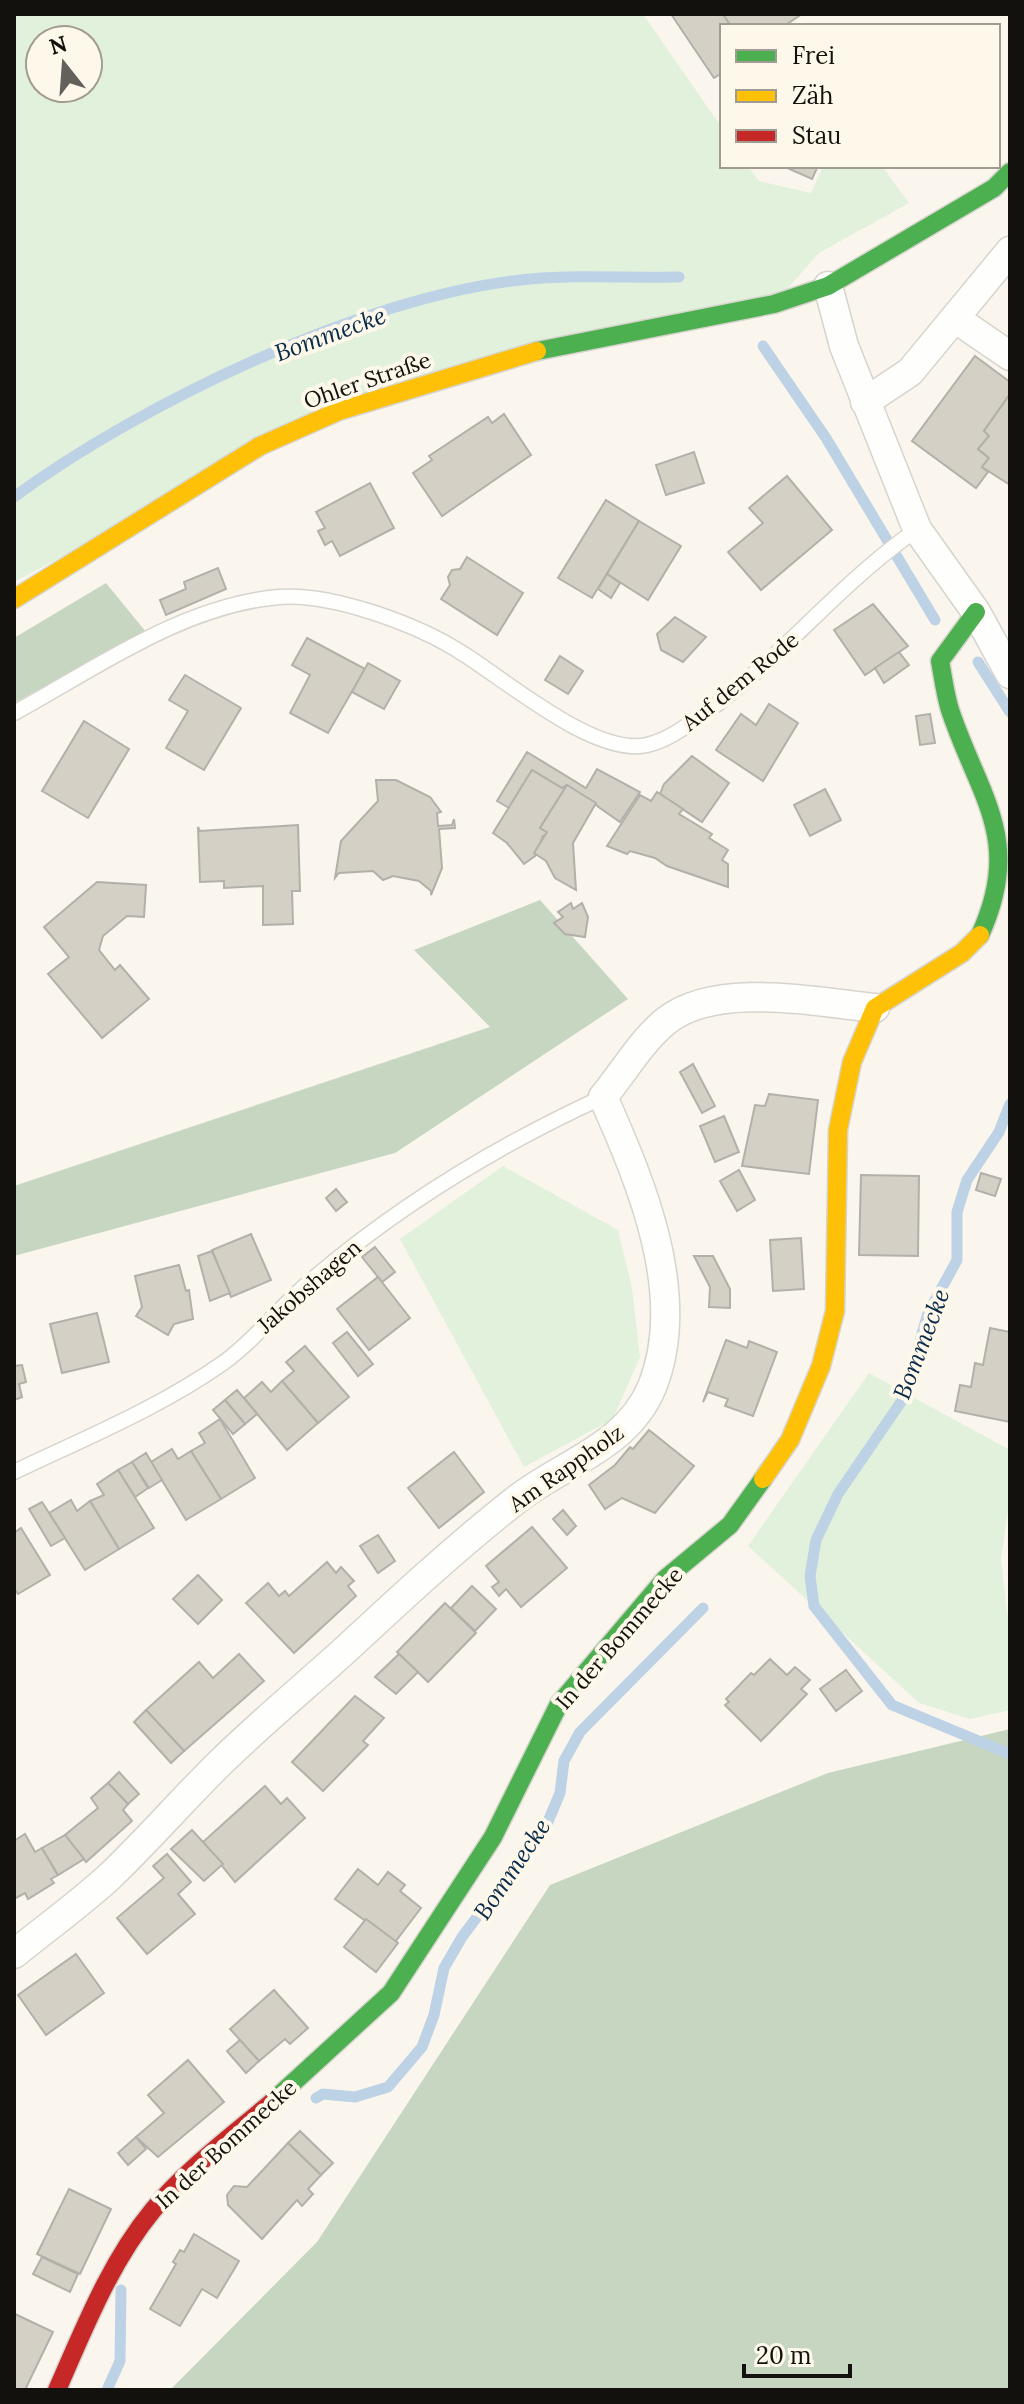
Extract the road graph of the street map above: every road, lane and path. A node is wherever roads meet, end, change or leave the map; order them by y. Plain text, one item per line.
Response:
1 (1010, 172) edge
2 (1010, 251) edge
3 (828, 286) junction
4 (956, 319) junction
5 (1010, 356) edge
6 (865, 402) junction
7 (911, 534) junction
8 (14, 599) edge
9 (975, 614) junction
10 (1010, 674) edge
11 (14, 713) edge
12 (875, 1008) junction
13 (603, 1097) junction
14 (14, 1472) edge
15 (14, 1954) edge
16 (57, 2390) edge

1 - 3 street, Ohler Straße
2 - 4 street
3 - 6 street
3 - 8 street, Ohler Straße
4 - 5 street
4 - 6 street
6 - 7 street
7 - 9 street
7 - 11 lane, Auf dem Rode
9 - 10 street
9 - 12 street
12 - 13 street
12 - 16 street, In der Bommecke
13 - 14 lane, Jakobshagen
13 - 15 street, Am Rappholz

